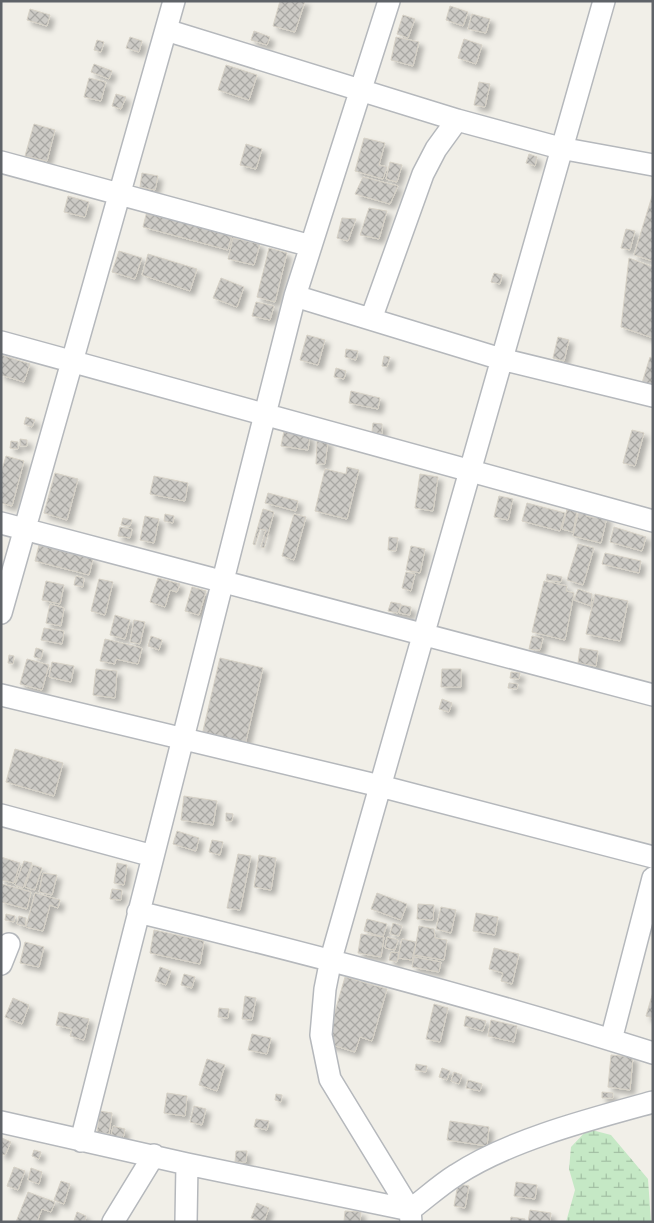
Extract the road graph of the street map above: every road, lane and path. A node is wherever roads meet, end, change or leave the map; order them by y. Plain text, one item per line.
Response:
1 (174, 1) edge
2 (389, 1) edge
3 (604, 1) edge
4 (166, 30) junction
5 (360, 89) junction
6 (457, 120) junction
7 (560, 148) junction
8 (1, 162) edge
9 (653, 165) edge
10 (120, 194) junction
11 (311, 246) junction
12 (295, 296) junction
13 (371, 320) junction
14 (1, 342) edge
15 (501, 359) junction
16 (72, 361) junction
17 (653, 396) edge
18 (264, 414) junction
19 (469, 470) junction
20 (653, 521) edge
21 (1, 523) edge
22 (25, 529) junction
23 (222, 581) junction
24 (1, 613) edge
25 (423, 634) junction
26 (1, 695) edge
27 (653, 695) edge
28 (183, 737) junction
29 (380, 786) junction
30 (1, 815) edge
31 (152, 856) junction
32 (653, 857) edge
33 (653, 878) edge
34 (138, 912) junction
35 (8, 944) dead end
36 (331, 959) junction
37 (1, 964) edge
38 (612, 1040) junction
39 (653, 1053) edge
40 (653, 1102) edge
41 (1, 1122) edge
42 (81, 1141) junction
43 (154, 1156) junction
44 (187, 1164) junction
45 (410, 1216) edge
46 (113, 1222) edge
47 (186, 1222) edge

1 - 4 street
2 - 5 street
3 - 7 street
4 - 5 street
4 - 10 street
5 - 6 street
5 - 11 street
6 - 7 street
6 - 13 street
7 - 9 street
7 - 15 street
8 - 10 street
10 - 11 street
10 - 16 street
11 - 12 street
12 - 13 street
12 - 18 street
13 - 15 street
14 - 16 street
15 - 17 street
15 - 19 street
16 - 18 street
16 - 22 street
18 - 19 street
18 - 23 street
19 - 20 street
19 - 25 street
21 - 22 street
22 - 23 street
22 - 24 street
23 - 25 street
23 - 28 street
25 - 27 street
25 - 29 street
26 - 28 street
28 - 29 street
28 - 31 street
29 - 32 street
29 - 36 street
30 - 31 street
31 - 34 street
33 - 38 street
34 - 36 street
34 - 42 street
35 - 37 street
36 - 38 street
36 - 45 street
38 - 39 street
40 - 45 street
41 - 42 street
42 - 43 street
43 - 44 street
43 - 46 street
44 - 45 street
44 - 47 street

